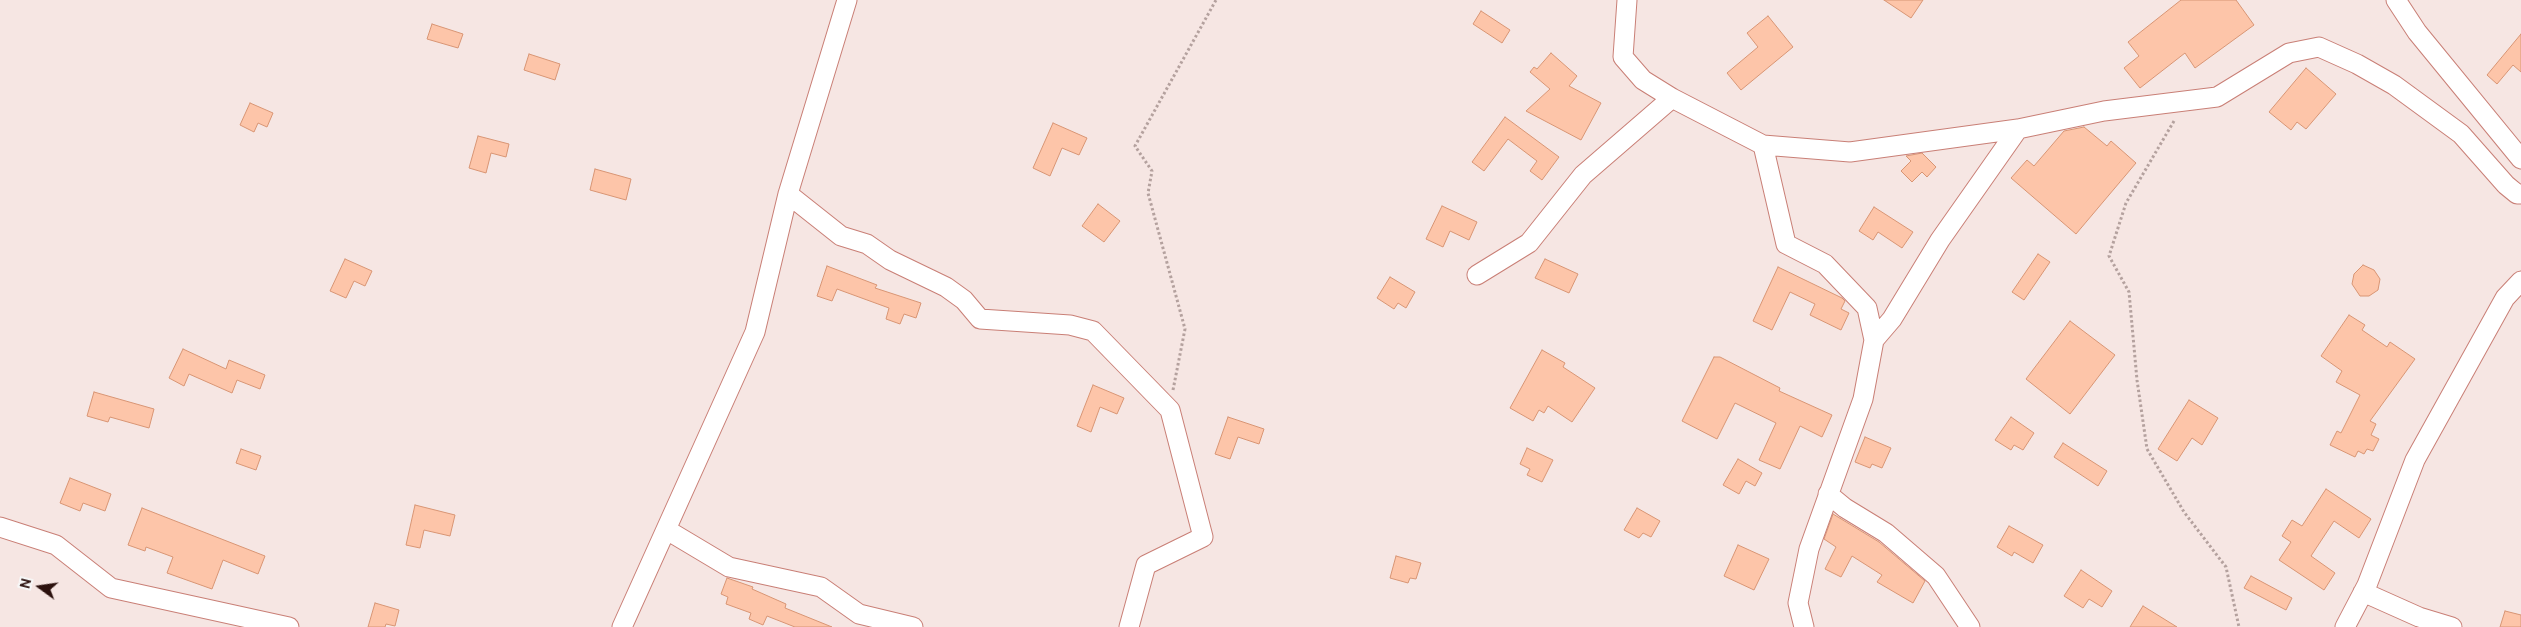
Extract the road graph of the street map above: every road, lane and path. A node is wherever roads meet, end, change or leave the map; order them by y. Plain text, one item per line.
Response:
1 (847, 0) edge
2 (1216, 0) edge
3 (1627, 0) edge
4 (2396, 0) edge
5 (1672, 98) junction
6 (2186, 101) junction
7 (2018, 129) junction
8 (1763, 145) junction
9 (2521, 159) edge
10 (788, 194) junction
11 (2521, 194) edge
12 (1477, 275) dead end
13 (2521, 281) edge
14 (1874, 340) junction
15 (1170, 410) junction
16 (1828, 494) junction
17 (0, 527) edge
18 (667, 530) junction
19 (2363, 592) junction
20 (289, 627) edge
21 (622, 627) edge
22 (913, 627) edge
23 (1129, 627) edge
24 (1804, 627) edge
25 (1970, 627) edge
26 (2239, 627) edge
27 (2346, 627) edge
28 (2452, 627) edge

1 - 10 street
2 - 15 path
3 - 5 street
4 - 9 street
5 - 8 street
5 - 12 street
6 - 7 street
6 - 11 street
6 - 26 path
7 - 8 street
7 - 14 street
8 - 14 street
10 - 15 street
10 - 18 street
13 - 19 street
14 - 16 street
15 - 23 street
16 - 24 street
16 - 25 street
17 - 20 street
18 - 21 street
18 - 22 street
19 - 27 street
19 - 28 street

